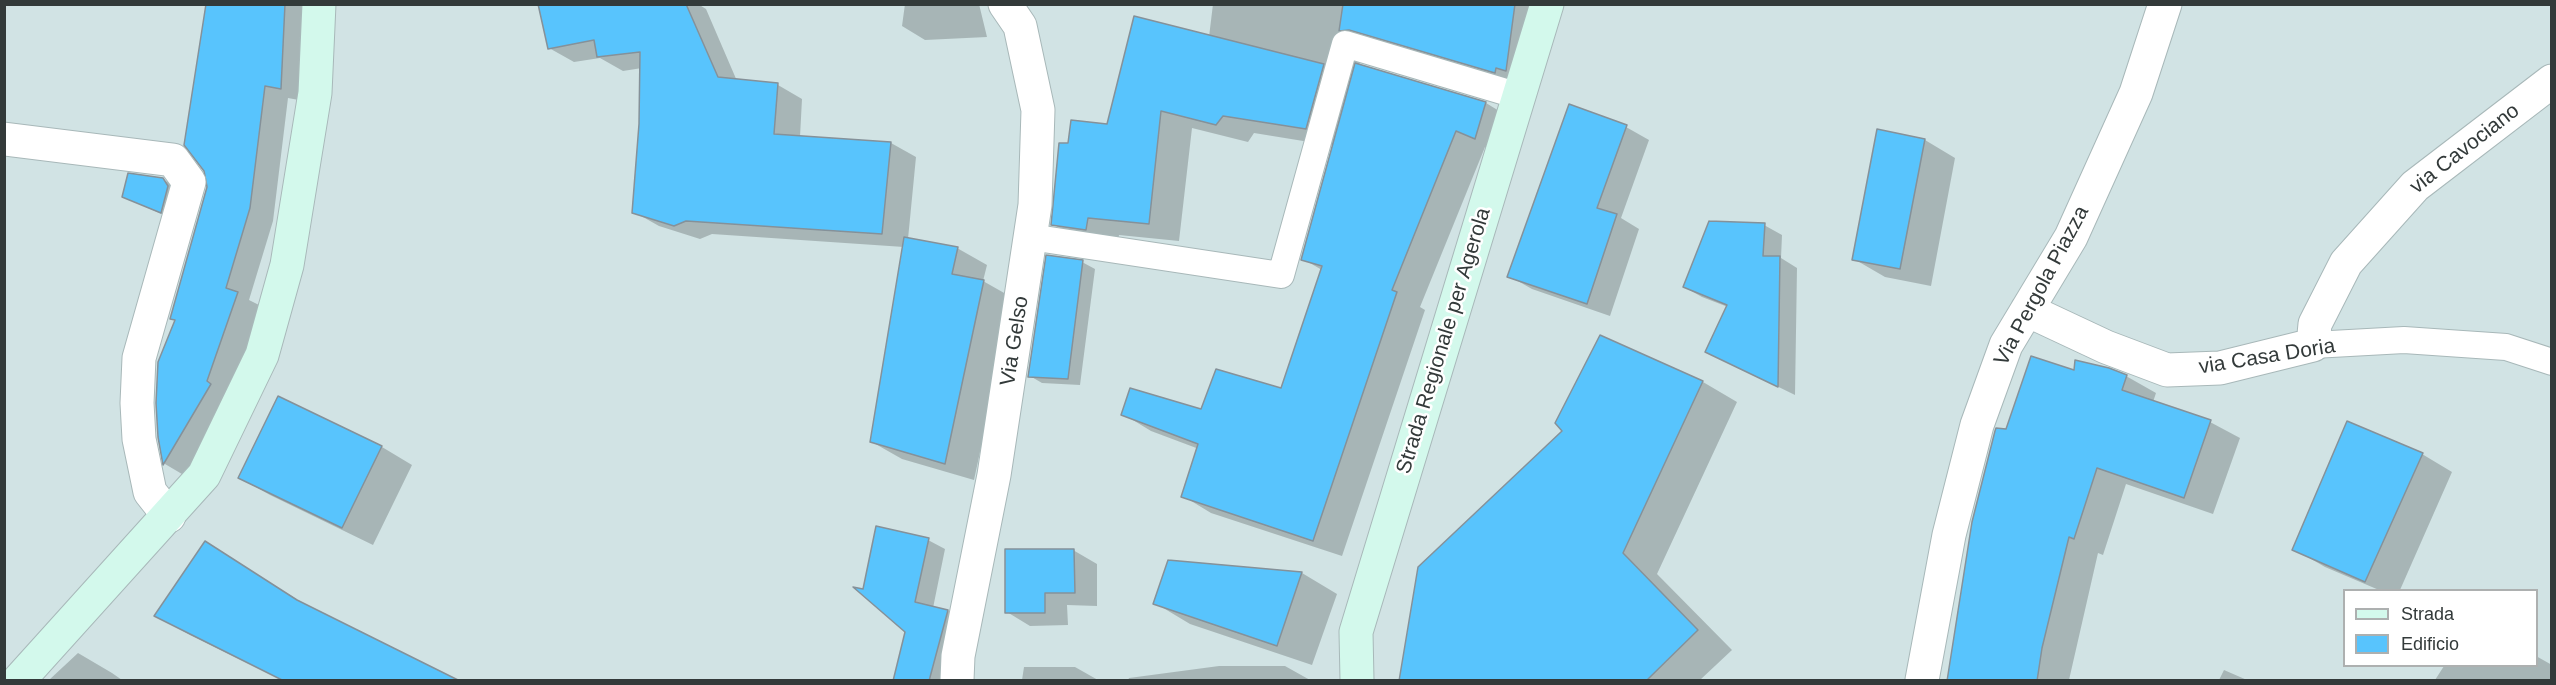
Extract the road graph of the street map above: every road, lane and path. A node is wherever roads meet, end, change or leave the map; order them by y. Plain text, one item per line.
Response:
1 (319, 4) edge
2 (1005, 4) edge
3 (1547, 4) edge
4 (2165, 4) edge
5 (2552, 81) edge
6 (1519, 96) junction
7 (4, 139) edge
8 (1030, 237) junction
9 (2027, 310) junction
10 (2313, 345) junction
11 (2552, 362) edge
12 (169, 516) junction
13 (19, 681) edge
14 (957, 681) edge
15 (1357, 681) edge
16 (1922, 681) edge

1 - 12 main road
2 - 8 street, Via Gelso
3 - 6 main road, Strada Regionale per Agerola
4 - 9 street, Via Pergola Piazza
5 - 10 street, via Cavociano
6 - 8 lane
6 - 15 main road, Strada Regionale per Agerola
7 - 12 street
8 - 14 street, Via Gelso
9 - 10 street, via Casa Doria
9 - 16 street, Via Pergola Piazza
10 - 11 lane, via Casa Doria
12 - 13 main road

